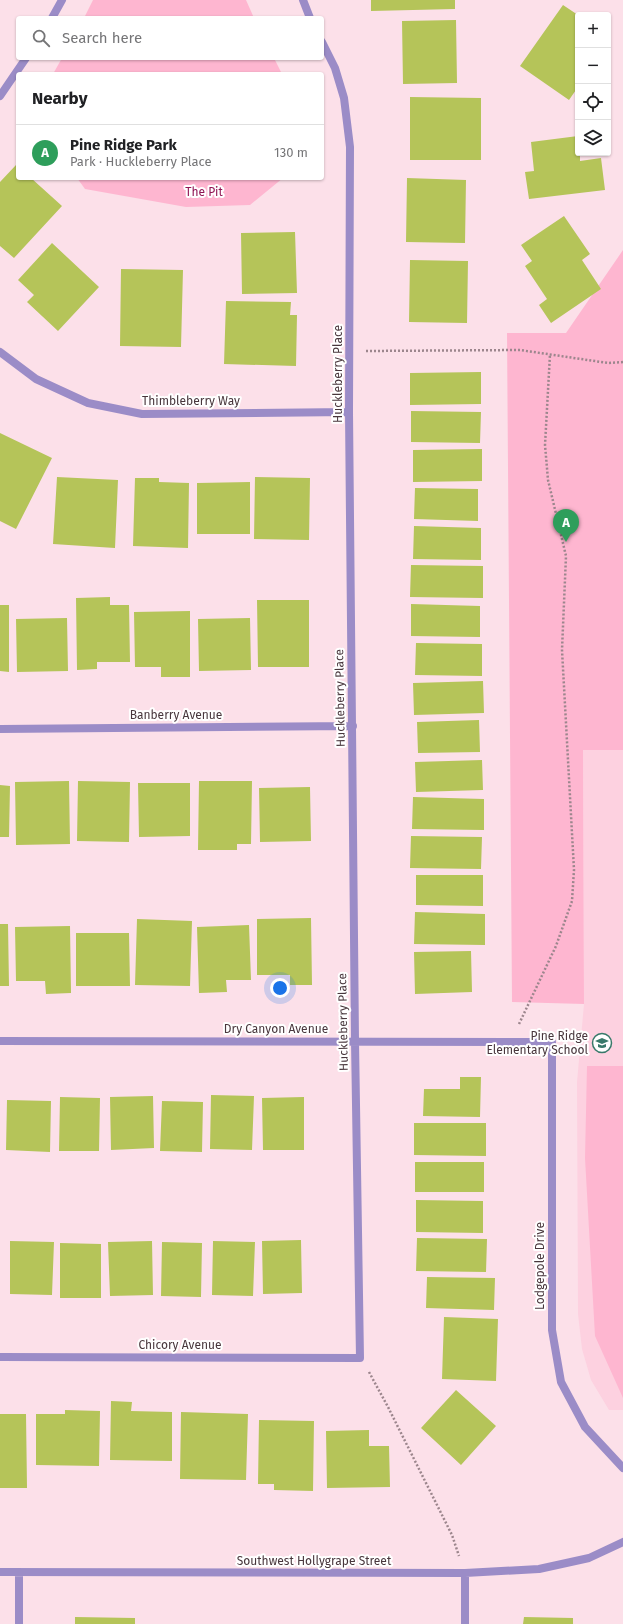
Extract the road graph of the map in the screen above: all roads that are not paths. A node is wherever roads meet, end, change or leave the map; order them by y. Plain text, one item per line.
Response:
1 (62, 0) edge
2 (303, 0) edge
3 (53, 16) edge
4 (309, 16) edge
5 (324, 46) edge
6 (25, 60) edge
7 (16, 72) edge
8 (16, 73) edge
9 (0, 96) edge
10 (0, 352) edge
11 (349, 412) junction
12 (353, 726) junction
13 (0, 729) edge
14 (0, 1041) edge
15 (355, 1041) junction
16 (552, 1042) joint
17 (0, 1357) edge
18 (360, 1358) joint
19 (623, 1468) edge
20 (623, 1542) edge
21 (0, 1572) edge
22 (19, 1572) junction
23 (465, 1573) junction
24 (19, 1624) edge
25 (465, 1624) edge

1 - 3 street
2 - 4 street
5 - 11 street, Huckleberry Place
6 - 7 street
8 - 9 street
10 - 11 street, Thimbleberry Way
11 - 12 street, Huckleberry Place
12 - 13 street, Banberry Avenue
12 - 15 street, Huckleberry Place
14 - 15 street, Dry Canyon Avenue
15 - 16 street, Dry Canyon Avenue
15 - 18 street, Huckleberry Place
16 - 19 street, Lodgepole Drive
17 - 18 street, Chicory Avenue
20 - 23 street, Southwest Hollygrape Street
21 - 22 street, Southwest Hollygrape Street
22 - 23 street, Southwest Hollygrape Street
22 - 24 street
23 - 25 street

